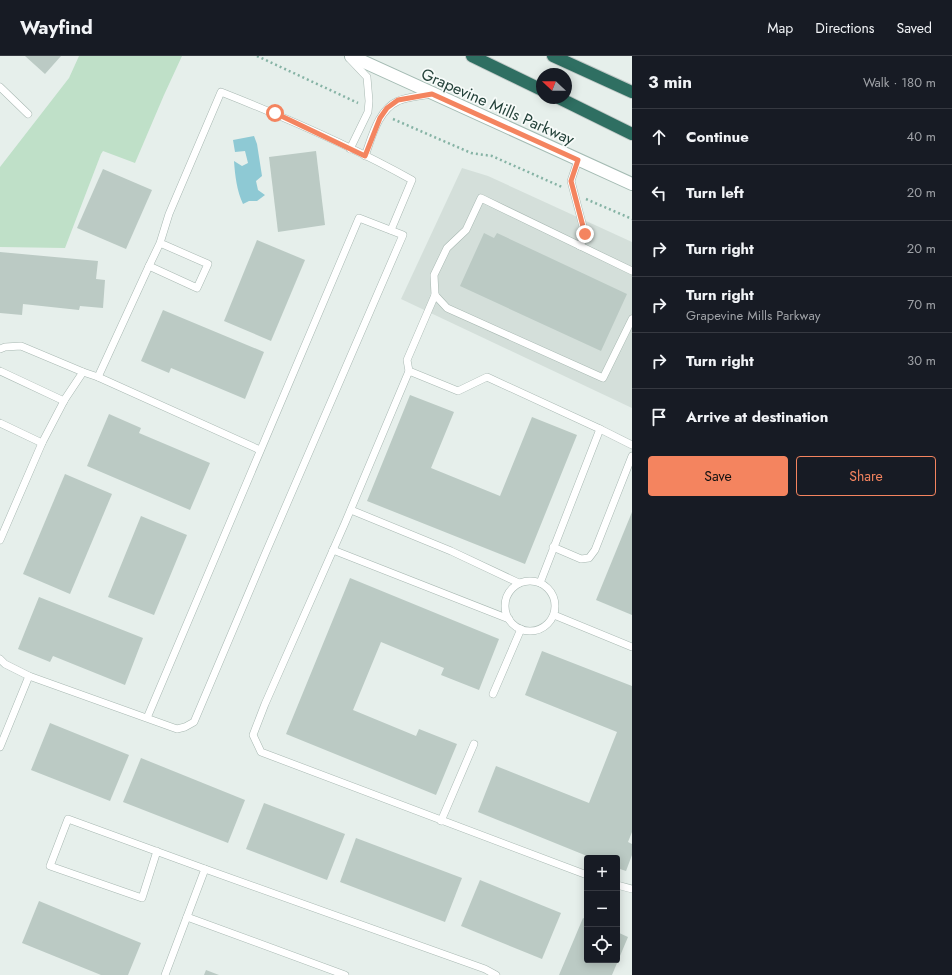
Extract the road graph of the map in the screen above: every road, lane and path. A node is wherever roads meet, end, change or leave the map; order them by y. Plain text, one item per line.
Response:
1 (257, 56) edge
2 (347, 56) edge
3 (351, 56) edge
4 (472, 56) edge
5 (553, 56) edge
6 (0, 87) edge
7 (536, 87) edge
8 (632, 92) edge
9 (432, 94) junction
10 (360, 103) dead end
11 (571, 104) edge
12 (28, 114) dead end
13 (387, 116) dead end
14 (632, 134) edge
15 (350, 148) junction
16 (365, 156) junction
17 (578, 160) junction
18 (632, 184) edge
19 (563, 188) dead end
20 (584, 198) dead end
21 (632, 219) edge
22 (391, 230) junction
23 (160, 243) junction
24 (580, 246) junction
25 (149, 266) junction
26 (632, 271) edge
27 (435, 295) junction
28 (632, 319) edge
29 (0, 349) edge
30 (0, 371) edge
31 (409, 371) junction
32 (83, 372) junction
33 (98, 377) junction
34 (64, 401) junction
35 (0, 423) edge
36 (600, 429) junction
37 (42, 443) junction
38 (632, 444) edge
39 (260, 450) junction
40 (632, 456) edge
41 (350, 510) junction
42 (0, 540) edge
43 (553, 547) junction
44 (333, 550) junction
45 (540, 583) junction
46 (519, 584) junction
47 (554, 615) junction
48 (509, 619) junction
49 (521, 629) junction
50 (632, 647) edge
51 (0, 658) edge
52 (29, 676) junction
53 (493, 694) dead end
54 (147, 718) junction
55 (474, 744) dead end
56 (0, 747) edge
57 (441, 821) junction
58 (157, 851) junction
59 (205, 869) junction
60 (584, 874) edge
61 (620, 887) edge
62 (632, 890) edge
63 (187, 917) junction
64 (165, 975) edge
65 (345, 975) edge
66 (496, 975) edge

1 - 10 path
2 - 15 lane
3 - 9 main road, Grapevine Mills Parkway
4 - 7 highway, Grapevine Mills Parkway
5 - 8 highway
6 - 12 lane
9 - 16 lane
9 - 17 main road, Grapevine Mills Parkway
11 - 14 highway, Grapevine Mills Parkway
13 - 19 path
15 - 16 lane
15 - 23 lane
16 - 22 lane
17 - 18 main road, Grapevine Mills Parkway
17 - 24 lane
20 - 21 path
22 - 39 lane
22 - 54 lane
23 - 25 lane
23 - 25 lane
24 - 26 lane
24 - 27 lane
25 - 33 lane
27 - 28 lane
27 - 31 lane
29 - 32 lane
30 - 34 lane
31 - 36 lane
31 - 41 lane
32 - 33 lane
32 - 34 lane
33 - 39 lane
34 - 37 lane
35 - 37 lane
36 - 38 lane
36 - 43 lane
37 - 42 lane
39 - 54 lane
40 - 43 lane
41 - 44 lane
41 - 46 lane
43 - 45 lane
44 - 48 lane
44 - 57 lane
45 - 46 lane
45 - 47 lane
46 - 48 lane
47 - 49 lane
47 - 50 lane
48 - 49 lane
49 - 53 lane
51 - 52 lane
52 - 54 lane
52 - 56 lane
55 - 57 lane
57 - 60 lane
58 - 58 lane
58 - 59 lane
59 - 63 lane
59 - 66 lane
61 - 62 lane
63 - 64 lane
63 - 65 lane

